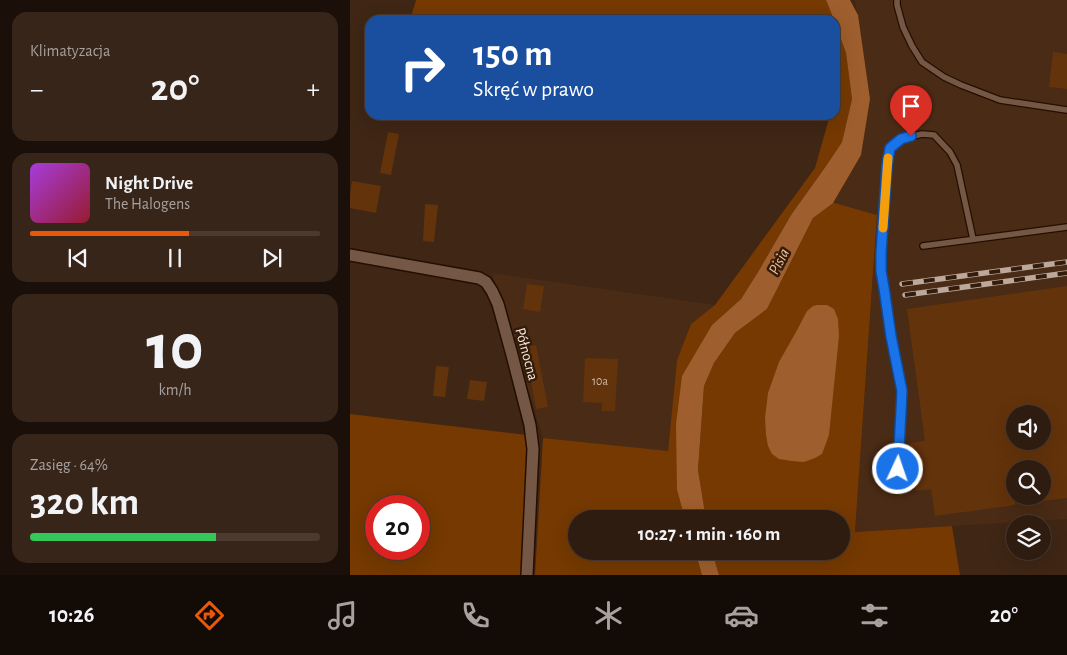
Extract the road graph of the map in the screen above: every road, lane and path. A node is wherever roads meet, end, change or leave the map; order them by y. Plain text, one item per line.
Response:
1 (897, 0) edge
2 (1067, 110) edge
3 (1067, 226) edge
4 (972, 239) junction
5 (923, 246) dead end
6 (350, 255) edge
7 (897, 488) dead end
8 (527, 575) edge

1 - 2 lane
3 - 4 lane
4 - 5 lane
4 - 7 lane
6 - 8 street, Północna

